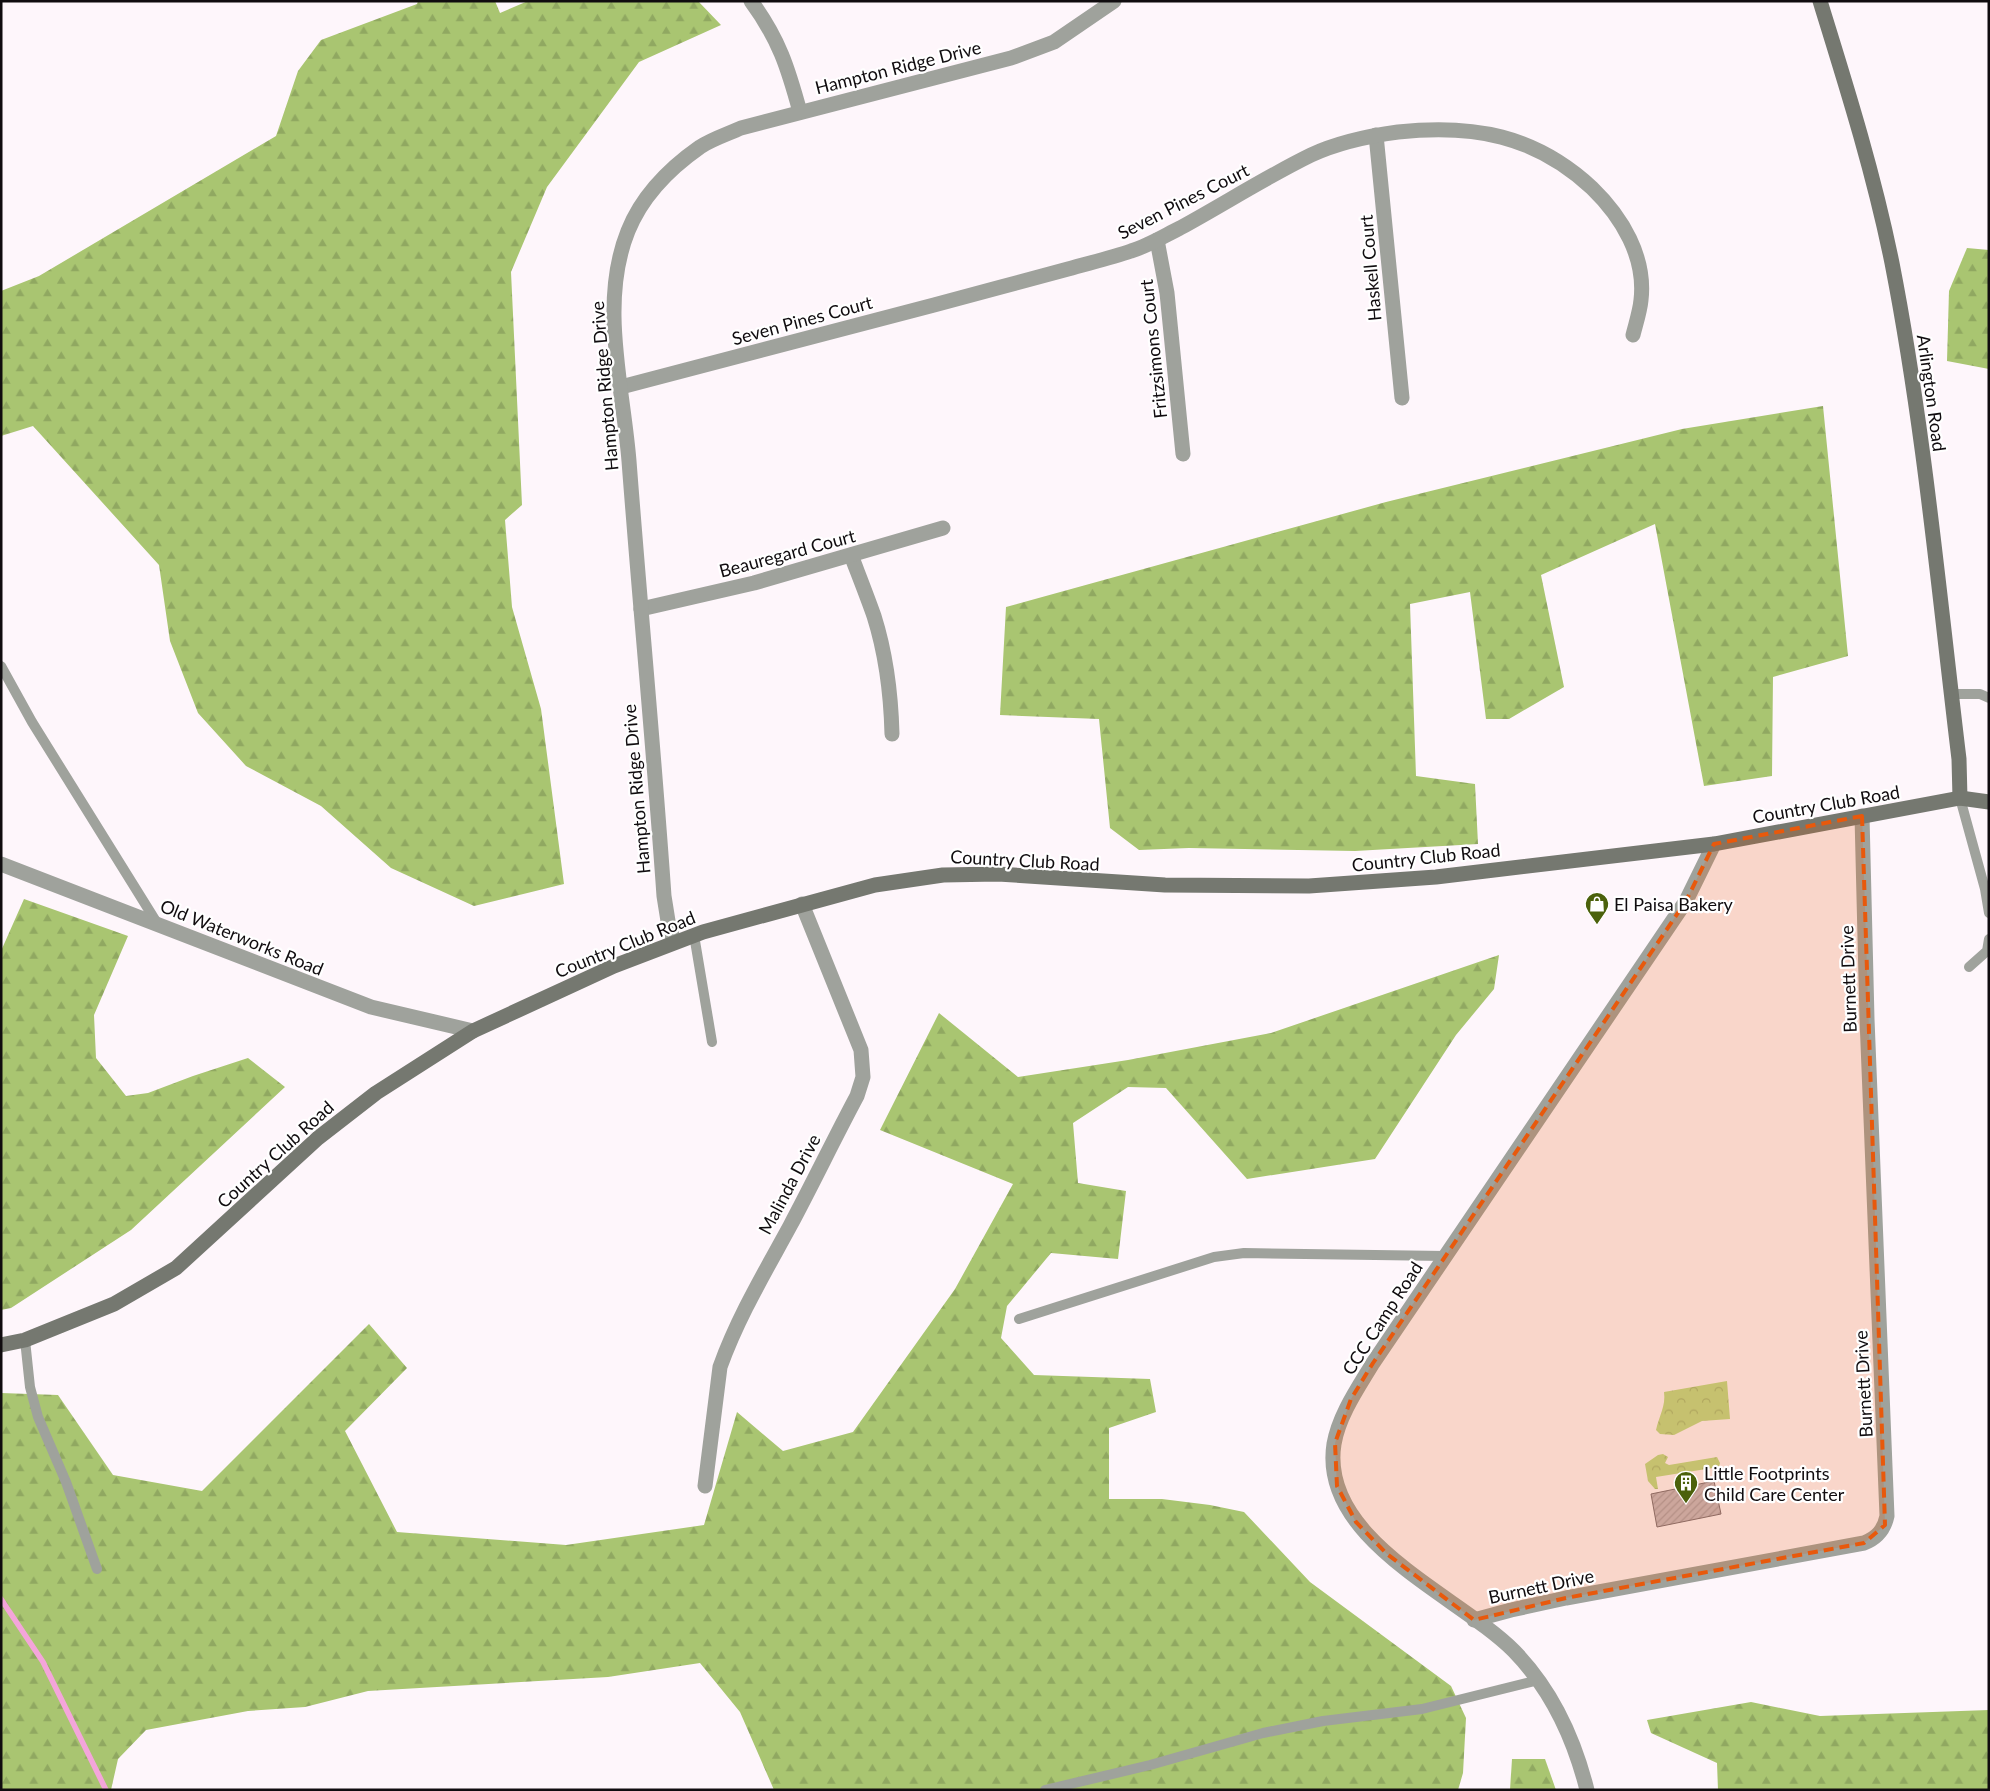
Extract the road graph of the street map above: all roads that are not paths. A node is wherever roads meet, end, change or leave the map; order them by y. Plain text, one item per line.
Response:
1 (751, 1) edge
2 (1114, 1) edge
3 (1820, 1) edge
4 (800, 112) junction
5 (1376, 135) junction
6 (1157, 240) junction
7 (1633, 335) dead end
8 (621, 387) junction
9 (1402, 398) dead end
10 (1183, 454) dead end
11 (943, 528) dead end
12 (851, 555) junction
13 (640, 609) junction
14 (1, 666) edge
15 (1951, 694) junction
16 (1989, 698) edge
17 (892, 734) dead end
18 (1960, 798) junction
19 (1989, 802) edge
20 (1862, 816) junction
21 (1714, 844) junction
22 (1, 864) edge
23 (802, 904) junction
24 (1989, 913) edge
25 (158, 923) junction
26 (694, 935) junction
27 (1989, 939) edge
28 (674, 942) junction
29 (1969, 967) dead end
30 (473, 1031) junction
31 (712, 1042) dead end
32 (1445, 1256) junction
33 (1019, 1319) dead end
34 (25, 1340) junction
35 (1, 1345) edge
36 (705, 1486) dead end
37 (96, 1568) dead end
38 (1474, 1620) junction
39 (1539, 1680) junction
40 (1045, 1790) edge
41 (1587, 1790) edge

1 - 4 street
2 - 4 street, Hampton Ridge Drive
3 - 15 street, Arlington Road
4 - 8 street, Hampton Ridge Drive
5 - 6 street, Seven Pines Court
5 - 7 street, Seven Pines Court
5 - 9 street, Haskell Court
6 - 8 street, Seven Pines Court
6 - 10 street, Fritzsimons Court
8 - 13 street, Hampton Ridge Drive
11 - 12 street, Beauregard Court
12 - 13 street, Beauregard Court
12 - 17 street
13 - 28 street, Hampton Ridge Drive
14 - 25 lane
15 - 16 lane
15 - 18 street, Arlington Road
18 - 19 street, Country Club Road
18 - 20 street, Country Club Road
18 - 24 lane
20 - 21 street, Country Club Road
20 - 38 street, Burnett Drive
21 - 23 street, Country Club Road
21 - 32 street, CCC Camp Road
22 - 25 street, Old Waterworks Road
23 - 26 street, Country Club Road
23 - 36 street, Malinda Drive
25 - 30 street, Old Waterworks Road
26 - 28 street, Country Club Road
26 - 31 lane
27 - 29 lane
28 - 30 street, Country Club Road
30 - 34 street, Country Club Road
32 - 33 lane
32 - 38 street, CCC Camp Road
34 - 35 street, Country Club Road
34 - 37 lane
38 - 39 street, CCC Camp Road
39 - 40 lane
39 - 41 street, CCC Camp Road

